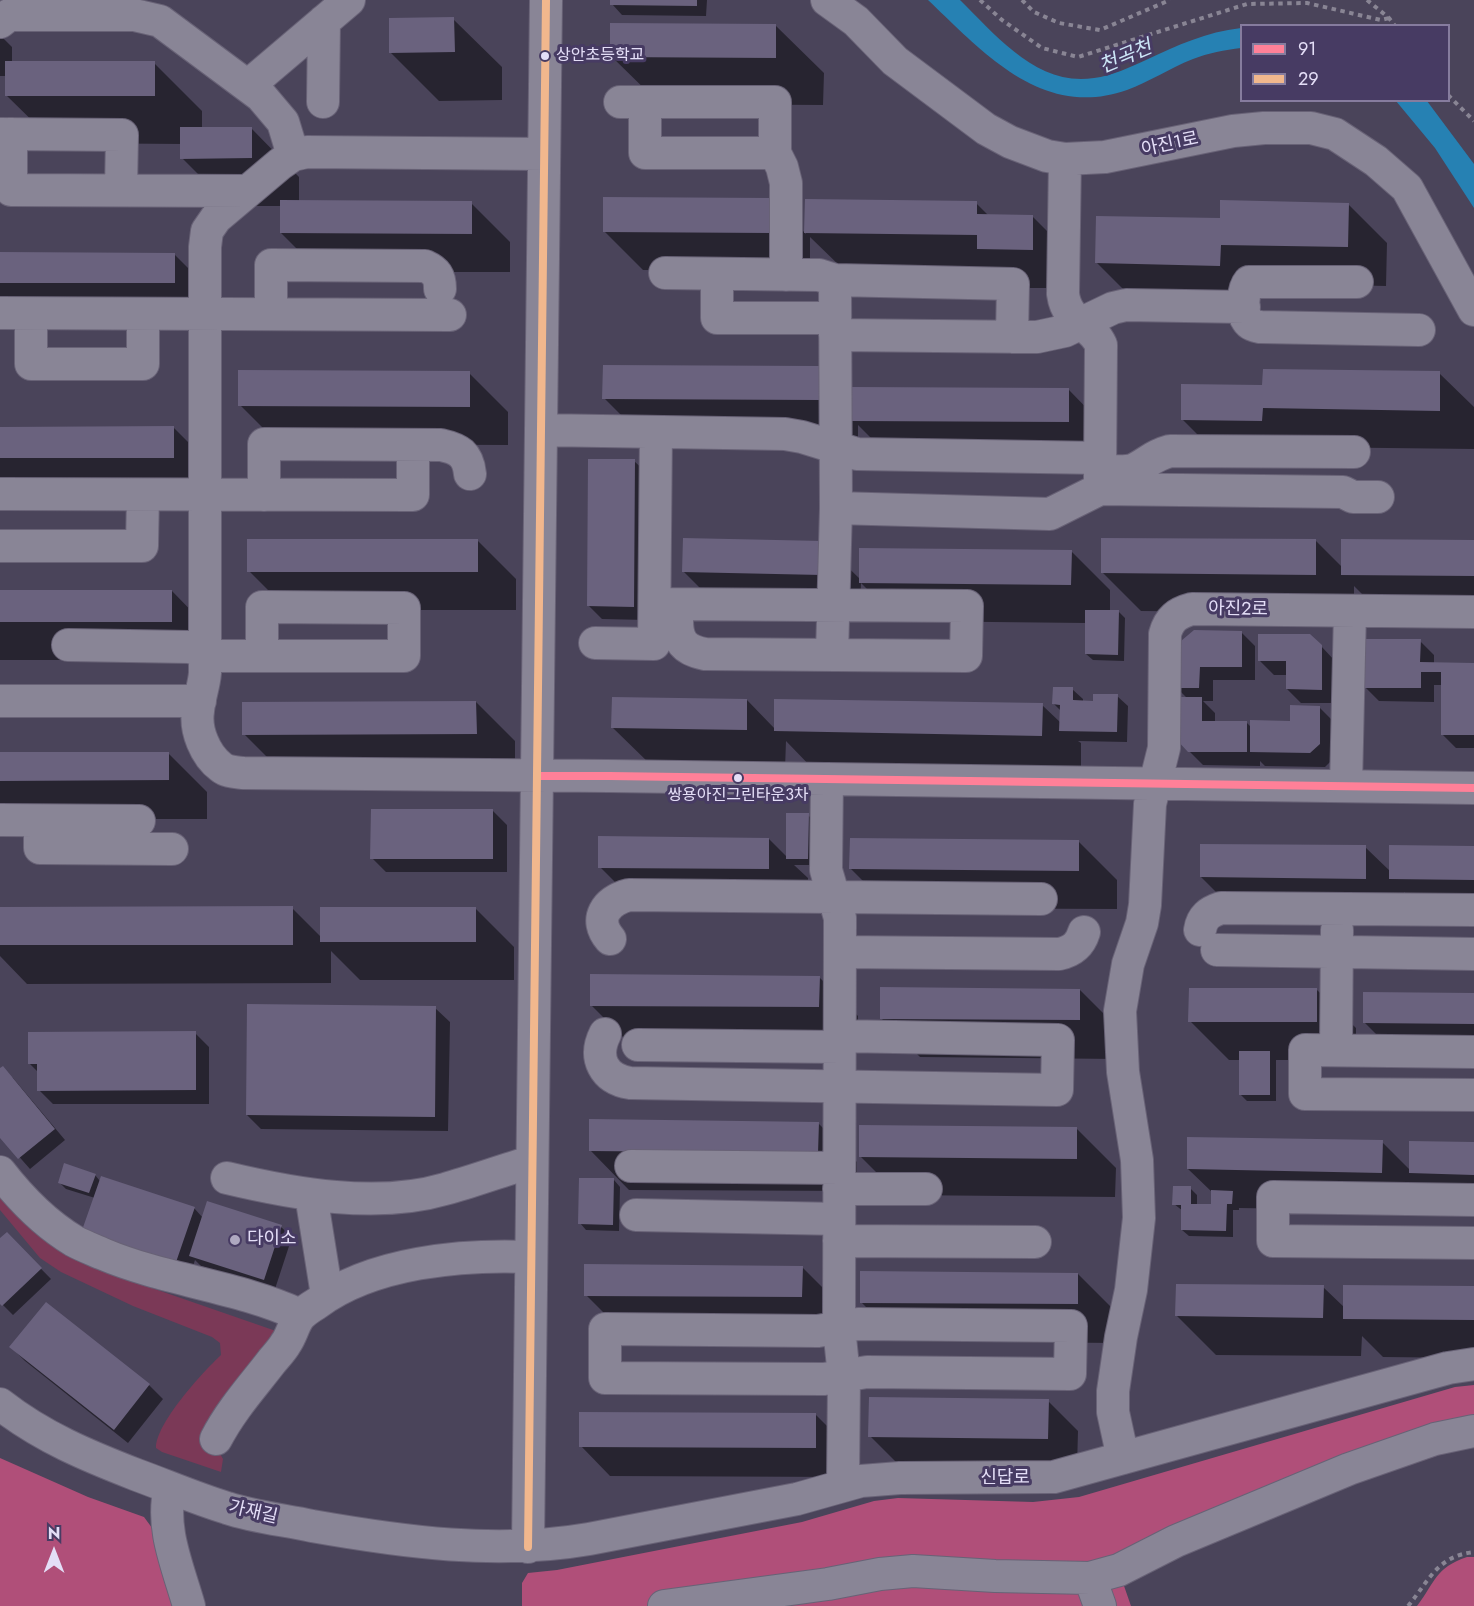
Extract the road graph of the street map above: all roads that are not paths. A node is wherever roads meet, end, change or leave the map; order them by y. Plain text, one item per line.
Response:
1 (349, 0) edge
2 (546, 0) edge
3 (826, 0) edge
4 (4, 12) edge
5 (324, 21) junction
6 (249, 85) junction
7 (323, 102) dead end
8 (6, 134) edge
9 (775, 153) junction
10 (544, 154) junction
11 (293, 155) junction
12 (1065, 159) junction
13 (121, 190) junction
14 (248, 191) junction
15 (388, 265) junction
16 (665, 273) dead end
17 (717, 274) junction
18 (786, 275) junction
19 (835, 280) junction
20 (1357, 282) dead end
21 (1244, 307) junction
22 (1474, 310) edge
23 (0, 313) edge
24 (31, 314) junction
25 (143, 314) junction
26 (205, 314) junction
27 (271, 314) junction
28 (389, 315) junction
29 (1082, 324) junction
30 (835, 327) junction
31 (1419, 330) dead end
32 (1012, 337) junction
33 (541, 430) junction
34 (656, 432) junction
35 (413, 445) junction
36 (834, 449) junction
37 (1100, 472) junction
38 (470, 474) dead end
39 (1343, 492) junction
40 (0, 494) edge
41 (143, 495) junction
42 (205, 495) junction
43 (264, 495) junction
44 (1378, 497) dead end
45 (836, 508) junction
46 (0, 546) edge
47 (833, 605) junction
48 (1350, 611) junction
49 (666, 612) junction
50 (1474, 612) edge
51 (595, 644) dead end
52 (68, 645) dead end
53 (205, 652) junction
54 (832, 655) junction
55 (262, 656) dead end
56 (0, 701) edge
57 (200, 701) junction
58 (537, 776) junction
59 (827, 779) junction
60 (1155, 784) junction
61 (1346, 786) junction
62 (1474, 788) edge
63 (0, 820) edge
64 (40, 821) junction
65 (139, 821) dead end
66 (172, 849) dead end
67 (834, 898) junction
68 (1041, 899) dead end
69 (1337, 908) junction
70 (1474, 910) edge
71 (1084, 932) dead end
72 (610, 939) dead end
73 (840, 952) junction
74 (1337, 952) junction
75 (1474, 954) edge
76 (605, 1034) dead end
77 (840, 1042) junction
78 (638, 1045) dead end
79 (1336, 1050) junction
80 (1474, 1052) edge
81 (840, 1087) junction
82 (1474, 1095) edge
83 (532, 1162) junction
84 (631, 1166) dead end
85 (0, 1172) edge
86 (227, 1178) dead end
87 (926, 1189) dead end
88 (310, 1196) junction
89 (1474, 1200) edge
90 (839, 1204) junction
91 (636, 1215) dead end
92 (1035, 1242) dead end
93 (1474, 1243) edge
94 (531, 1257) junction
95 (327, 1295) junction
96 (300, 1315) junction
97 (839, 1328) junction
98 (1474, 1364) edge
99 (844, 1376) junction
100 (0, 1404) edge
101 (1474, 1431) edge
102 (216, 1439) dead end
103 (1123, 1458) junction
104 (843, 1485) junction
105 (170, 1488) junction
106 (528, 1547) junction
107 (1095, 1592) edge
108 (189, 1606) edge
109 (664, 1606) edge

1 - 5 street
2 - 10 street
3 - 12 street, 아진1로
4 - 6 street
5 - 6 street
5 - 7 street
6 - 11 street
8 - 13 street
8 - 13 street
9 - 9 street
9 - 18 street
10 - 11 street
10 - 33 street
11 - 14 street
12 - 22 street, 아진1로
12 - 29 street
13 - 14 street
14 - 26 street
15 - 27 street
15 - 28 street
15 - 28 street
16 - 17 street
17 - 18 street
17 - 30 street
18 - 19 street
19 - 30 street
19 - 32 street
20 - 21 street
21 - 29 street
21 - 31 street
23 - 24 street
24 - 25 street
24 - 25 street
25 - 26 street
26 - 27 street
26 - 42 street
27 - 28 street
29 - 32 street
29 - 37 street
30 - 32 street
30 - 36 street
33 - 34 street
33 - 58 street
34 - 36 street
34 - 49 street
35 - 38 street
35 - 43 street
35 - 43 street
36 - 37 street
36 - 45 street
37 - 39 street
37 - 39 street
37 - 45 street
39 - 44 street
40 - 41 street
41 - 42 street
41 - 46 street
42 - 43 street
42 - 53 street
45 - 47 street
47 - 49 street
47 - 54 street
47 - 54 street
48 - 50 street, 아진2로
48 - 60 street, 아진2로
48 - 61 street
49 - 51 street
49 - 54 street
52 - 53 street
53 - 55 street
53 - 57 street
56 - 57 street
57 - 58 street
58 - 59 street
58 - 83 street
59 - 60 street
59 - 67 street
60 - 61 street
60 - 103 street, 아진2로
61 - 62 street
63 - 64 street
64 - 65 street
64 - 66 street
67 - 68 street
67 - 72 street
67 - 73 street
69 - 70 street
69 - 74 street
69 - 74 street
71 - 73 street
73 - 77 street
74 - 75 street
74 - 79 street
76 - 81 street
77 - 78 street
77 - 81 street
77 - 81 street
79 - 80 street
79 - 82 street
81 - 90 street
83 - 88 street
83 - 94 street
84 - 90 street
85 - 96 street
86 - 88 street
87 - 90 street
88 - 95 street
89 - 93 street
90 - 91 street
90 - 92 street
90 - 97 street
94 - 95 street
94 - 106 street
95 - 96 street
96 - 102 street
97 - 99 street
97 - 99 street
97 - 99 street
98 - 103 street, 신답로
99 - 104 street
100 - 105 street, 가재길
101 - 107 street
103 - 104 street, 신답로
104 - 106 street, 신답로
105 - 106 street, 가재길
105 - 108 street
107 - 109 street

